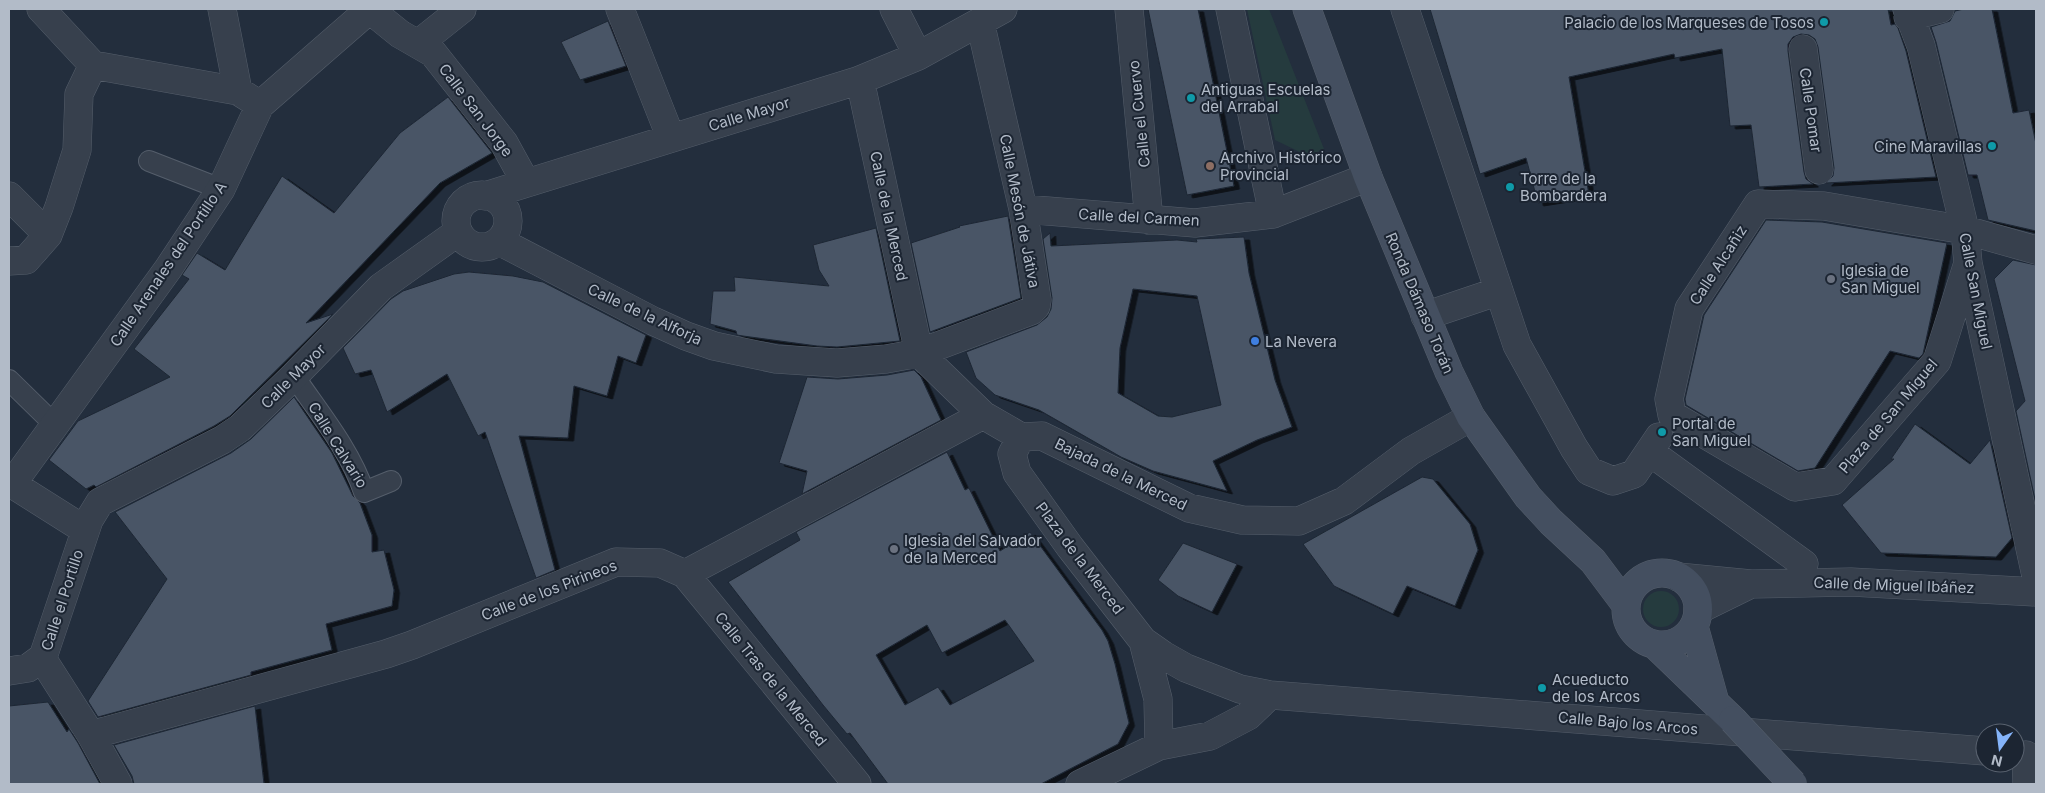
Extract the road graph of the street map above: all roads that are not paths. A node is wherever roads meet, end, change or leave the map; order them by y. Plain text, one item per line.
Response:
1 (41, 9) edge
2 (222, 9) edge
3 (369, 9) edge
4 (462, 9) edge
5 (620, 9) edge
6 (894, 9) edge
7 (1129, 9) edge
8 (1230, 9) edge
9 (1307, 9) edge
10 (1405, 9) edge
11 (1940, 9) edge
12 (1908, 13) edge
13 (992, 16) edge
14 (418, 44) junction
15 (1803, 49) dead end
16 (918, 56) junction
17 (93, 65) junction
18 (860, 80) junction
19 (249, 98) junction
20 (671, 138) junction
21 (149, 161) dead end
22 (1368, 177) junction
23 (526, 183) junction
24 (1822, 186) junction
25 (221, 189) junction
26 (9, 196) edge
27 (485, 196) junction
28 (1023, 209) junction
29 (1273, 214) junction
30 (1149, 220) junction
31 (1965, 230) junction
32 (458, 232) junction
33 (48, 235) junction
34 (499, 241) junction
35 (2035, 249) edge
36 (9, 261) edge
37 (1968, 263) junction
38 (1499, 291) junction
39 (1425, 316) junction
40 (919, 353) junction
41 (294, 376) junction
42 (9, 380) edge
43 (983, 415) junction
44 (1471, 416) junction
45 (56, 426) junction
46 (1661, 433) junction
47 (1021, 437) junction
48 (391, 481) dead end
49 (10, 483) edge
50 (111, 497) joint
51 (86, 530) junction
52 (1593, 561) junction
53 (1804, 564) dead end
54 (685, 574) junction
55 (1668, 575) junction
56 (2036, 576) edge
57 (1751, 584) junction
58 (2036, 592) edge
59 (1626, 604) junction
60 (1696, 618) junction
61 (1143, 642) junction
62 (1654, 644) junction
63 (43, 657) junction
64 (9, 671) edge
65 (1270, 695) junction
66 (1724, 712) junction
67 (91, 735) junction
68 (1975, 750) edge
69 (1148, 752) junction
70 (2026, 755) edge
71 (118, 784) edge
72 (857, 784) edge
73 (1080, 784) edge
74 (1127, 784) edge
75 (1793, 784) edge
76 (2027, 784) edge

1 - 17 street
2 - 19 street
3 - 14 street, Calle Arenales del Portillo A
3 - 19 street, Calle Arenales del Portillo A
4 - 14 street
5 - 20 street
6 - 16 street
7 - 30 street, Calle el Cuervo
8 - 29 street
9 - 22 main road, Ronda Dámaso Torán
10 - 38 street
11 - 12 street
12 - 31 street, Calle San Miguel
13 - 16 street, Calle Mayor
13 - 28 street, Calle Mesón de Játiva
14 - 23 street, Calle San Jorge
15 - 24 street, Calle Pomar
16 - 18 street, Calle Mayor
17 - 19 street
17 - 33 street
18 - 20 street, Calle Mayor
18 - 40 street, Calle de la Merced
19 - 25 street, Calle Arenales del Portillo A
20 - 23 street, Calle Mayor
21 - 25 lane
22 - 29 street, Calle del Carmen
22 - 39 main road, Ronda Dámaso Torán
23 - 27 street, Calle Mayor
24 - 31 street, Calle Alcañiz
24 - 46 street, Calle Alcañiz
25 - 45 street, Calle Arenales del Portillo A
26 - 33 street
27 - 32 street
27 - 34 street
28 - 30 street, Calle del Carmen
28 - 40 street, Calle Mesón de Játiva
29 - 30 street, Calle del Carmen
31 - 35 street, Calle Alcañiz
31 - 37 street, Calle San Miguel
32 - 34 street
32 - 41 street, Calle Mayor
33 - 36 street
34 - 40 street, Calle de la Alforja
37 - 46 street, Plaza de San Miguel
37 - 56 street, Calle San Miguel
38 - 39 street
38 - 46 street
39 - 44 main road, Ronda Dámaso Torán
40 - 43 street
41 - 48 lane, Calle Calvario
41 - 50 street, Calle Mayor
42 - 45 lane
43 - 47 street
43 - 54 street
44 - 47 street, Bajada de la Merced
44 - 52 main road, Ronda Dámaso Torán
45 - 49 street, Calle Arenales del Portillo A
46 - 53 street
47 - 61 street, Plaza de la Merced
49 - 51 street
50 - 51 street, Calle el Portillo
51 - 63 street, Calle el Portillo
52 - 55 main road, Ronda Dámaso Torán
52 - 59 main road, Ronda Dámaso Torán
54 - 67 street, Calle de los Pirineos
54 - 72 street, Calle Tras de la Merced
55 - 57 street, Calle de Miguel Ibáñez
55 - 59 main road
55 - 60 main road
57 - 58 street, Calle de Miguel Ibáñez
57 - 60 street, Calle de Miguel Ibáñez
59 - 62 main road
60 - 62 main road
60 - 66 main road
61 - 65 street, Plaza de la Merced
61 - 69 street, Plaza de la Merced
62 - 66 main road
63 - 64 street
63 - 67 street, Calle el Portillo
65 - 68 street, Calle Bajo los Arcos
65 - 69 street
66 - 75 main road, bridge
67 - 71 street, Calle el Portillo
69 - 73 street
69 - 74 street
70 - 76 street

